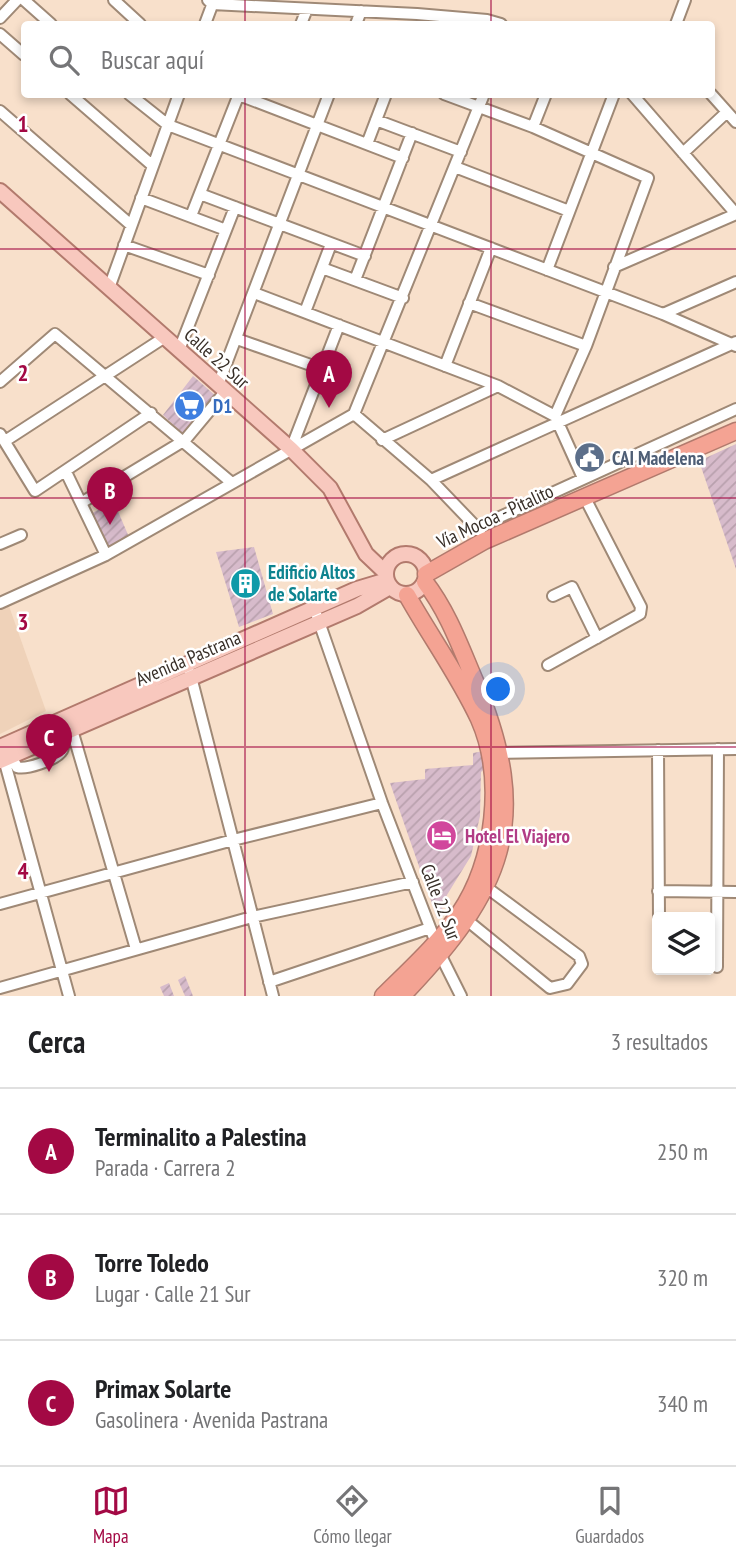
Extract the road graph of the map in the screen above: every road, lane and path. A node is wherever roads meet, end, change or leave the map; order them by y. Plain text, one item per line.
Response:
1 (114, 0) edge
2 (685, 0) edge
3 (24, 1) edge
4 (211, 1) edge
5 (307, 9) junction
6 (361, 11) junction
7 (0, 18) edge
8 (415, 19) edge
9 (47, 21) edge
10 (137, 21) edge
11 (206, 21) edge
12 (302, 21) edge
13 (357, 21) edge
14 (490, 21) edge
15 (677, 21) edge
16 (0, 34) edge
17 (21, 52) edge
18 (75, 98) edge
19 (134, 98) edge
20 (178, 98) edge
21 (238, 98) edge
22 (247, 98) edge
23 (275, 98) edge
24 (328, 98) edge
25 (384, 98) edge
26 (454, 98) edge
27 (483, 98) edge
28 (544, 98) edge
29 (612, 98) edge
30 (635, 98) edge
31 (715, 98) edge
32 (272, 108) junction
33 (479, 108) junction
34 (0, 111) edge
35 (727, 112) junction
36 (376, 120) junction
37 (736, 122) edge
38 (168, 125) junction
39 (317, 126) junction
40 (533, 127) junction
41 (412, 133) junction
42 (220, 144) junction
43 (367, 144) junction
44 (461, 152) junction
45 (682, 153) junction
46 (591, 154) junction
47 (403, 158) junction
48 (153, 166) junction
49 (456, 167) junction
50 (298, 174) junction
51 (0, 191) edge
52 (200, 194) junction
53 (141, 198) junction
54 (235, 207) junction
55 (384, 207) junction
56 (569, 211) junction
57 (736, 214) edge
58 (191, 216) junction
59 (131, 225) junction
60 (279, 225) junction
61 (432, 225) junction
62 (226, 230) junction
63 (331, 244) junction
64 (124, 245) junction
65 (491, 248) junction
66 (365, 256) junction
67 (614, 267) junction
68 (322, 268) junction
69 (547, 270) junction
70 (209, 275) junction
71 (355, 280) junction
72 (736, 282) edge
73 (109, 288) junction
74 (605, 292) junction
75 (254, 293) junction
76 (402, 298) junction
77 (470, 303) junction
78 (305, 312) junction
79 (663, 314) junction
80 (339, 325) junction
81 (165, 337) junction
82 (237, 339) junction
83 (385, 343) junction
84 (736, 344) edge
85 (586, 345) junction
86 (179, 350) junction
87 (445, 366) junction
88 (322, 369) junction
89 (107, 376) junction
90 (0, 382) edge
91 (498, 386) junction
92 (221, 388) junction
93 (736, 409) edge
94 (151, 413) junction
95 (354, 414) junction
96 (557, 419) junction
97 (736, 431) edge
98 (2, 438) edge
99 (185, 440) junction
100 (382, 440) junction
101 (291, 449) junction
102 (66, 472) junction
103 (583, 478) junction
104 (430, 480) junction
105 (232, 483) junction
106 (584, 498) junction
107 (81, 503) junction
108 (481, 534) junction
109 (21, 535) dead end
110 (0, 544) edge
111 (106, 555) junction
112 (425, 573) junction
113 (388, 576) junction
114 (407, 594) junction
115 (553, 596) dead end
116 (0, 603) edge
117 (317, 616) junction
118 (597, 638) junction
119 (548, 665) dead end
120 (190, 670) junction
121 (67, 727) junction
122 (718, 749) junction
123 (736, 749) edge
124 (659, 750) junction
125 (495, 753) junction
126 (4, 756) edge
127 (382, 803) junction
128 (233, 840) junction
129 (114, 873) junction
130 (412, 882) junction
131 (486, 887) junction
132 (658, 891) junction
133 (718, 891) junction
134 (41, 892) junction
135 (736, 892) edge
136 (0, 904) edge
137 (659, 912) edge
138 (252, 917) junction
139 (468, 921) junction
140 (435, 942) junction
141 (136, 949) junction
142 (716, 967) dead end
143 (62, 970) junction
144 (269, 982) junction
145 (0, 988) edge
146 (69, 996) edge
147 (273, 996) edge
148 (383, 996) edge
149 (402, 996) edge
150 (461, 996) edge

1 - 10 street
2 - 15 street
3 - 7 street
3 - 9 street
4 - 5 street
4 - 11 street
5 - 6 street
5 - 12 street
6 - 8 street
6 - 13 street
8 - 14 street
16 - 17 street
18 - 48 street
19 - 38 street
20 - 38 street
21 - 42 street
22 - 32 street
23 - 32 street
24 - 39 street
25 - 36 street
26 - 33 street
27 - 33 street
28 - 40 street
29 - 46 street
30 - 45 street
31 - 35 street
32 - 39 street
33 - 40 street
33 - 44 street
34 - 59 street
35 - 37 street
35 - 45 street
36 - 41 street
36 - 43 street
38 - 42 street
38 - 48 street
39 - 43 street
39 - 50 street
40 - 46 street
41 - 44 street
41 - 47 street
42 - 50 street
42 - 52 street
43 - 47 street
44 - 49 street
45 - 57 street
46 - 56 street
46 - 67 street
47 - 55 street
48 - 53 street
49 - 56 street
49 - 61 street
50 - 55 street
50 - 60 street
51 - 73 main road, Calle 22 Sur
52 - 54 street
52 - 58 street
53 - 58 street
53 - 59 street
54 - 60 street
54 - 62 street
55 - 61 street
55 - 66 street
56 - 69 street
57 - 67 street
58 - 62 street
59 - 64 street
60 - 63 street
60 - 75 street
61 - 65 street
61 - 76 street
62 - 70 street
63 - 66 street
63 - 68 street
64 - 70 street
64 - 73 street
65 - 69 street
65 - 77 street
66 - 71 street
67 - 74 street
68 - 71 street
68 - 78 street
69 - 74 street
70 - 86 street
71 - 76 street
72 - 79 street
73 - 81 main road, Calle 22 Sur
74 - 79 street
74 - 85 street
75 - 78 street
75 - 82 street
76 - 83 street
77 - 85 street
77 - 87 street
78 - 80 street
79 - 84 street
80 - 83 street
80 - 88 street
81 - 86 main road, Calle 22 Sur
81 - 89 street
82 - 88 street
82 - 92 street
83 - 87 street
83 - 95 street
84 - 96 street
85 - 96 street
86 - 92 main road, Calle 22 Sur
87 - 91 street
88 - 101 street
89 - 90 street
89 - 94 street
89 - 98 street
91 - 96 street
91 - 100 street
92 - 99 street
92 - 101 main road, Calle 22 Sur
93 - 103 street
94 - 99 street
94 - 102 street
95 - 100 street
95 - 101 street
96 - 103 street
96 - 104 street
97 - 106 highway, Vía Mocoa - Pitalito
98 - 102 street
99 - 105 street
99 - 107 street
100 - 104 street
101 - 105 street
101 - 113 main road, Calle 22 Sur
102 - 107 street
103 - 108 street
104 - 108 street
105 - 111 street
106 - 108 highway, Vía Mocoa - Pitalito
106 - 118 street
107 - 111 street
108 - 112 highway, Vía Mocoa - Pitalito
109 - 110 street
111 - 116 street
112 - 113 main road
112 - 114 main road
112 - 125 highway
113 - 114 main road
113 - 117 main road, Avenida Pastrana
114 - 125 highway
115 - 118 street
117 - 120 main road, Avenida Pastrana
117 - 127 street, Calle 22 Sur
118 - 119 street
120 - 121 main road, Avenida Pastrana
120 - 128 street
121 - 126 main road, Avenida Pastrana
121 - 126 street
121 - 129 street
122 - 123 street
122 - 124 street
122 - 133 street
124 - 125 street
124 - 132 street
125 - 131 highway
125 - 140 highway
126 - 134 street
127 - 128 street
127 - 130 street, Calle 22 Sur
128 - 129 street
128 - 138 street
129 - 134 street
129 - 141 street
130 - 138 street
130 - 140 street, Calle 22 Sur
131 - 139 highway
131 - 139 street
132 - 133 street
132 - 137 street
133 - 135 street
133 - 142 street
134 - 136 street
134 - 143 street
138 - 141 street
138 - 144 street
139 - 140 highway
140 - 144 street
140 - 148 highway
140 - 149 highway
140 - 150 street, Calle 22 Sur
141 - 143 street
143 - 145 street
143 - 146 street
144 - 147 street

